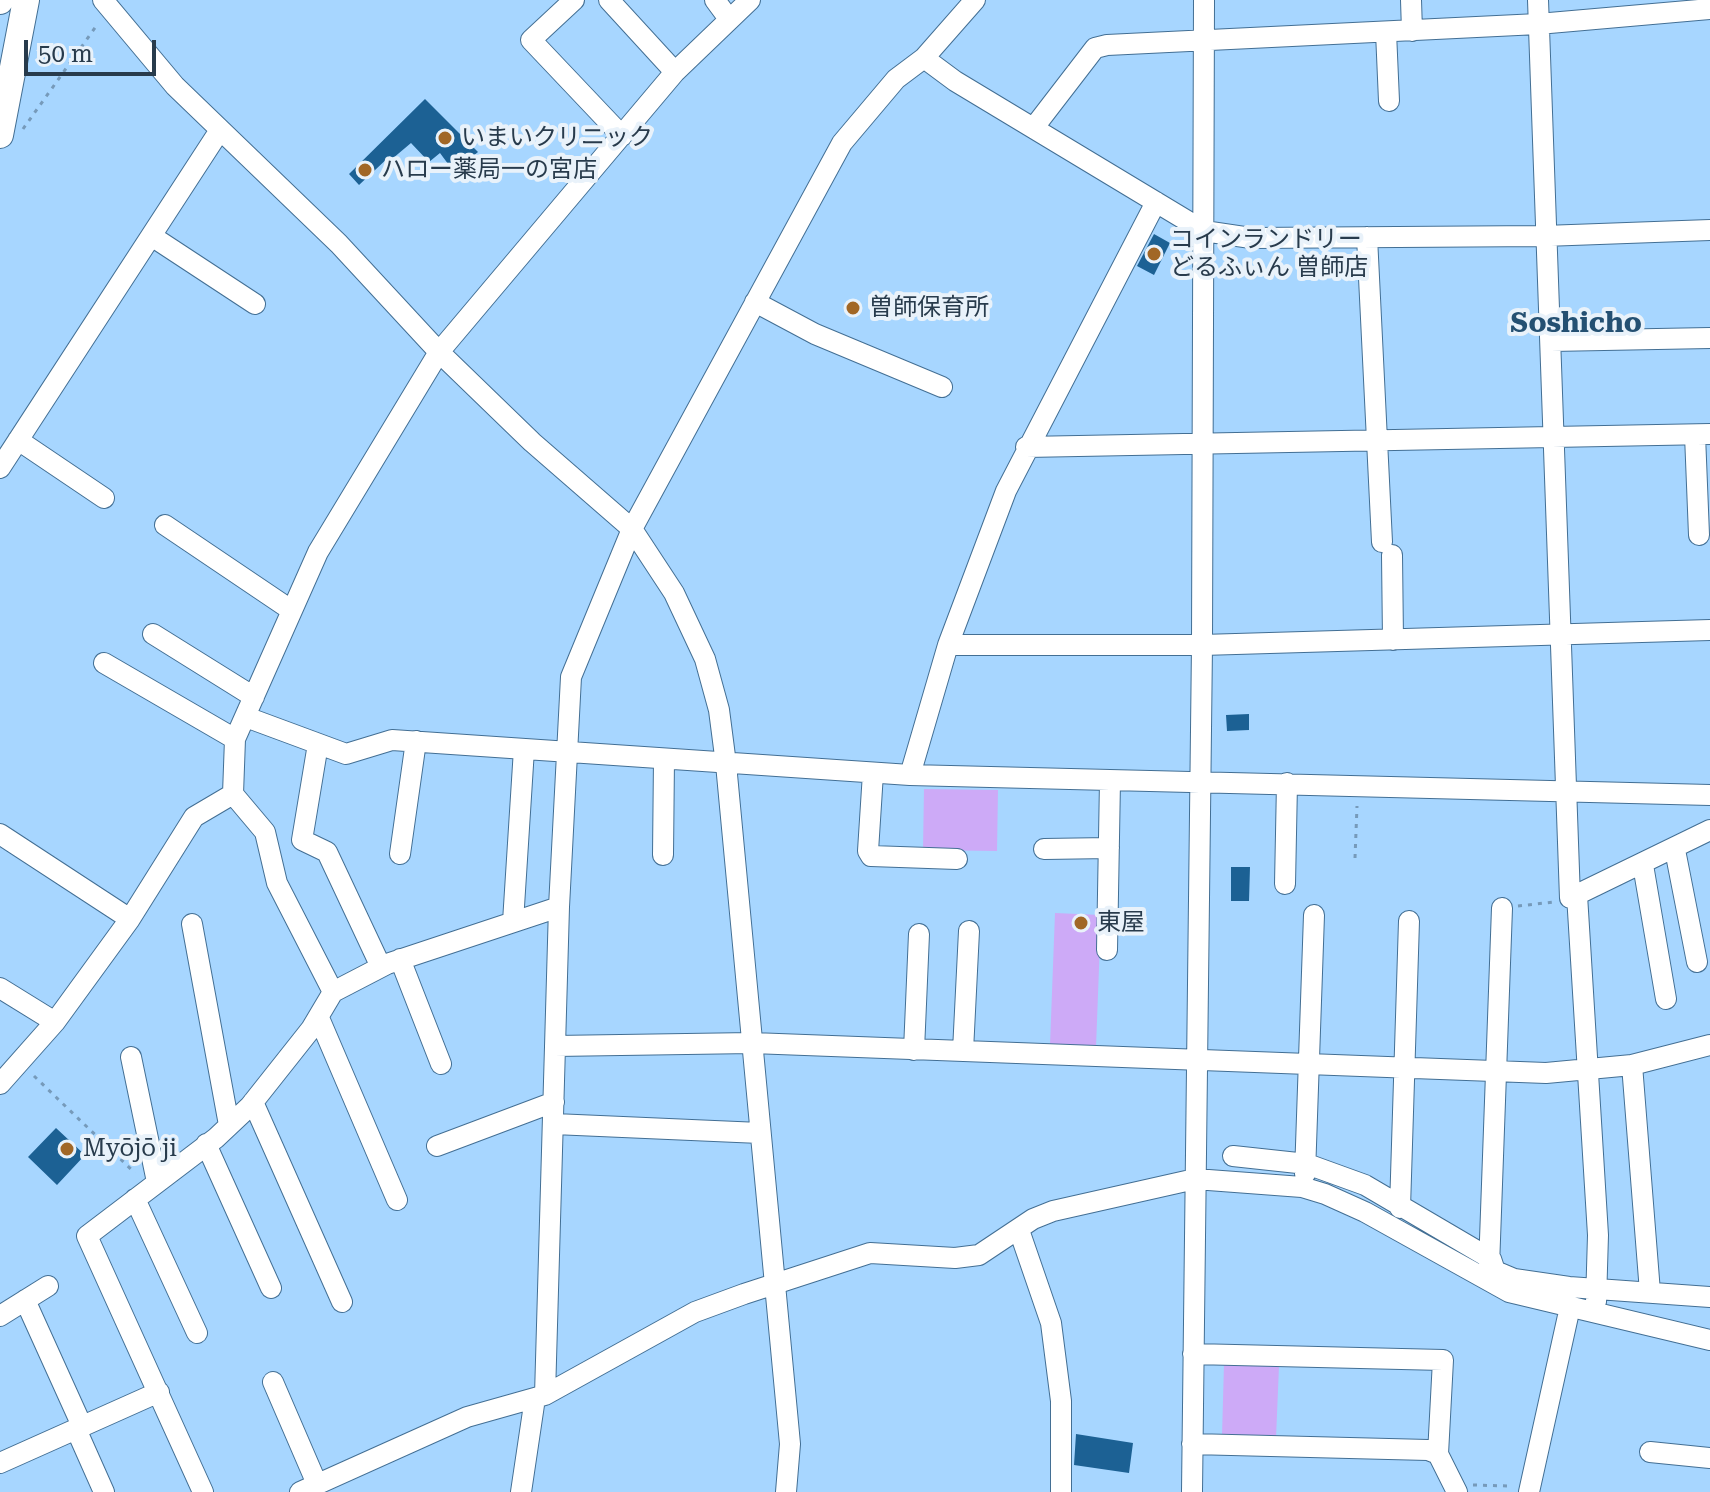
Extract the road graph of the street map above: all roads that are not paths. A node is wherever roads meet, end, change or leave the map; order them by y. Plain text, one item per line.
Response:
1 (26, 0) edge
2 (574, 0) edge
3 (609, 0) edge
4 (715, 0) edge
5 (750, 0) edge
6 (975, 0) edge
7 (1204, 0) edge
8 (1411, 0) edge
9 (1538, 0) edge
10 (106, 4) edge
11 (1710, 9) edge
12 (729, 19) junction
13 (1538, 24) junction
14 (1412, 31) junction
15 (1386, 32) junction
16 (1204, 42) junction
17 (924, 58) junction
18 (675, 72) junction
19 (1389, 101) dead end
20 (1035, 126) junction
21 (220, 130) junction
22 (9, 135) edge
23 (622, 136) junction
24 (1156, 202) junction
25 (1710, 230) edge
26 (1204, 231) junction
27 (1544, 236) junction
28 (153, 237) junction
29 (1367, 237) junction
30 (755, 302) junction
31 (255, 304) dead end
32 (1710, 338) edge
33 (1551, 341) junction
34 (439, 352) junction
35 (942, 387) dead end
36 (1702, 435) edge
37 (18, 440) junction
38 (1555, 440) junction
39 (1377, 441) junction
40 (1203, 446) junction
41 (1026, 447) junction
42 (0, 468) edge
43 (104, 498) dead end
44 (165, 525) dead end
45 (632, 529) junction
46 (1699, 535) dead end
47 (291, 610) junction
48 (1710, 630) edge
49 (153, 634) dead end
50 (1558, 635) junction
51 (1393, 640) junction
52 (948, 645) junction
53 (1202, 645) junction
54 (104, 663) dead end
55 (254, 697) junction
56 (246, 717) junction
57 (235, 739) junction
58 (416, 741) junction
59 (318, 744) junction
60 (524, 749) junction
61 (569, 752) junction
62 (664, 759) junction
63 (726, 764) junction
64 (873, 773) junction
65 (910, 775) junction
66 (1110, 781) junction
67 (1198, 781) junction
68 (1287, 783) junction
69 (1566, 792) junction
70 (233, 794) junction
71 (1710, 795) edge
72 (1710, 830) edge
73 (0, 834) edge
74 (1109, 848) junction
75 (1044, 849) dead end
76 (1675, 850) junction
77 (400, 854) dead end
78 (663, 855) dead end
79 (957, 859) dead end
80 (1643, 865) junction
81 (1285, 884) dead end
82 (1573, 897) junction
83 (559, 907) junction
84 (1502, 908) road end
85 (1314, 915) dead end
86 (130, 919) junction
87 (1409, 921) dead end
88 (513, 922) junction
89 (192, 924) dead end
90 (969, 931) dead end
91 (919, 934) dead end
92 (1107, 950) dead end
93 (1697, 962) dead end
94 (390, 963) junction
95 (0, 988) edge
96 (333, 992) junction
97 (1666, 999) dead end
98 (319, 1018) junction
99 (55, 1022) junction
100 (752, 1043) junction
101 (1710, 1045) edge
102 (555, 1046) junction
103 (914, 1050) junction
104 (963, 1051) junction
105 (131, 1057) dead end
106 (1197, 1060) junction
107 (441, 1064) dead end
108 (1309, 1065) junction
109 (1632, 1065) junction
110 (1405, 1068) junction
111 (1589, 1070) junction
112 (1497, 1072) junction
113 (0, 1084) edge
114 (253, 1102) junction
115 (554, 1102) junction
116 (554, 1124) junction
117 (229, 1125) junction
118 (760, 1133) junction
119 (206, 1144) junction
120 (437, 1146) dead end
121 (1233, 1156) dead end
122 (1307, 1164) junction
123 (1195, 1179) junction
124 (1302, 1187) junction
125 (147, 1190) junction
126 (397, 1200) dead end
127 (1400, 1208) junction
128 (1019, 1230) junction
129 (1488, 1268) junction
130 (773, 1284) junction
131 (48, 1286) dead end
132 (271, 1288) dead end
133 (1599, 1289) junction
134 (1650, 1292) junction
135 (1710, 1297) edge
136 (25, 1300) junction
137 (342, 1302) dead end
138 (1570, 1307) junction
139 (1593, 1313) junction
140 (0, 1316) edge
141 (197, 1333) dead end
142 (1710, 1340) edge
143 (1193, 1354) junction
144 (273, 1382) dead end
145 (159, 1392) junction
146 (540, 1397) junction
147 (79, 1428) junction
148 (1192, 1444) junction
149 (1650, 1452) dead end
150 (1438, 1454) junction
151 (1710, 1458) edge
152 (0, 1463) edge
153 (308, 1488) edge
154 (1453, 1488) edge
155 (1529, 1490) edge
156 (104, 1492) edge
157 (203, 1492) edge
158 (521, 1492) edge
159 (786, 1492) edge
160 (1061, 1492) edge
161 (1192, 1492) edge

1 - 22 main road
2 - 23 street
3 - 18 street
4 - 12 street
5 - 12 street
6 - 17 street
7 - 16 street
8 - 14 street
9 - 13 street
10 - 21 street
11 - 13 street
12 - 18 street
13 - 14 street
13 - 27 street
14 - 15 street
15 - 16 street
15 - 19 street
16 - 20 street
16 - 26 street
17 - 20 street
17 - 30 street
18 - 23 street
20 - 24 street
21 - 28 street
21 - 34 street
23 - 34 street
24 - 26 street
24 - 41 street
25 - 27 street
26 - 29 street
26 - 40 street
27 - 29 street
27 - 33 street
28 - 31 street
28 - 37 street
29 - 39 street
30 - 35 street
30 - 45 street
32 - 33 street
33 - 38 street
34 - 45 street
34 - 47 street
36 - 38 street
36 - 46 street
37 - 42 street
37 - 43 street
38 - 39 street
38 - 50 street
39 - 40 street
39 - 51 street
40 - 41 street
40 - 53 street
41 - 52 street
44 - 47 street
45 - 61 street
45 - 63 street
47 - 55 street
48 - 50 street
49 - 55 street
50 - 51 street
50 - 69 street
51 - 53 street
52 - 53 street
52 - 65 street
53 - 67 street
54 - 57 street
55 - 56 street
56 - 57 street
56 - 59 street
57 - 70 street
58 - 59 street
58 - 60 street
58 - 77 street
59 - 94 street
60 - 61 street
60 - 88 street
61 - 62 street
61 - 83 street
62 - 63 street
62 - 78 street
63 - 64 street
63 - 100 street
64 - 65 street
64 - 79 street
65 - 66 street
66 - 67 street
66 - 74 street
67 - 68 street
67 - 106 street
68 - 69 street
68 - 81 street
69 - 71 street
69 - 82 street
70 - 86 street
70 - 96 street
72 - 76 street
73 - 86 street
74 - 75 street
74 - 92 street
76 - 80 street
76 - 93 street
80 - 82 street
80 - 97 street
82 - 111 street
83 - 88 street
83 - 102 street
84 - 112 street
85 - 108 street
86 - 99 street
87 - 110 street
88 - 94 street
89 - 117 street
90 - 104 street
91 - 103 street
94 - 96 street
94 - 107 street
95 - 99 street
96 - 98 street
98 - 114 street
98 - 126 street
99 - 113 street
100 - 102 street
100 - 103 street
100 - 118 street
101 - 109 street
102 - 115 street
103 - 104 street
104 - 106 street
105 - 125 street
106 - 108 street
106 - 123 street
108 - 110 street
108 - 122 street
109 - 111 street
109 - 134 street
110 - 112 street
110 - 127 street
111 - 112 street
111 - 133 street
112 - 129 street
114 - 117 street
114 - 137 street
115 - 116 street
115 - 120 street
116 - 118 street
116 - 146 street
117 - 119 street
118 - 130 street
119 - 125 street
119 - 132 street
121 - 122 street
122 - 124 street
122 - 127 street
123 - 124 street
123 - 128 street
123 - 143 street
124 - 129 street
125 - 141 street
125 - 145 street
127 - 129 street
128 - 130 street
128 - 160 street
129 - 133 street
129 - 138 street
130 - 146 street
130 - 159 street
131 - 136 street
133 - 134 street
133 - 139 street
134 - 135 street
136 - 140 street
136 - 147 street
138 - 139 street
138 - 155 street
139 - 142 street
143 - 148 street
143 - 150 street
144 - 153 street
145 - 147 street
145 - 157 street
146 - 153 street
146 - 158 street
147 - 152 street
147 - 156 street
148 - 150 street
148 - 161 street
149 - 151 street
150 - 154 street

